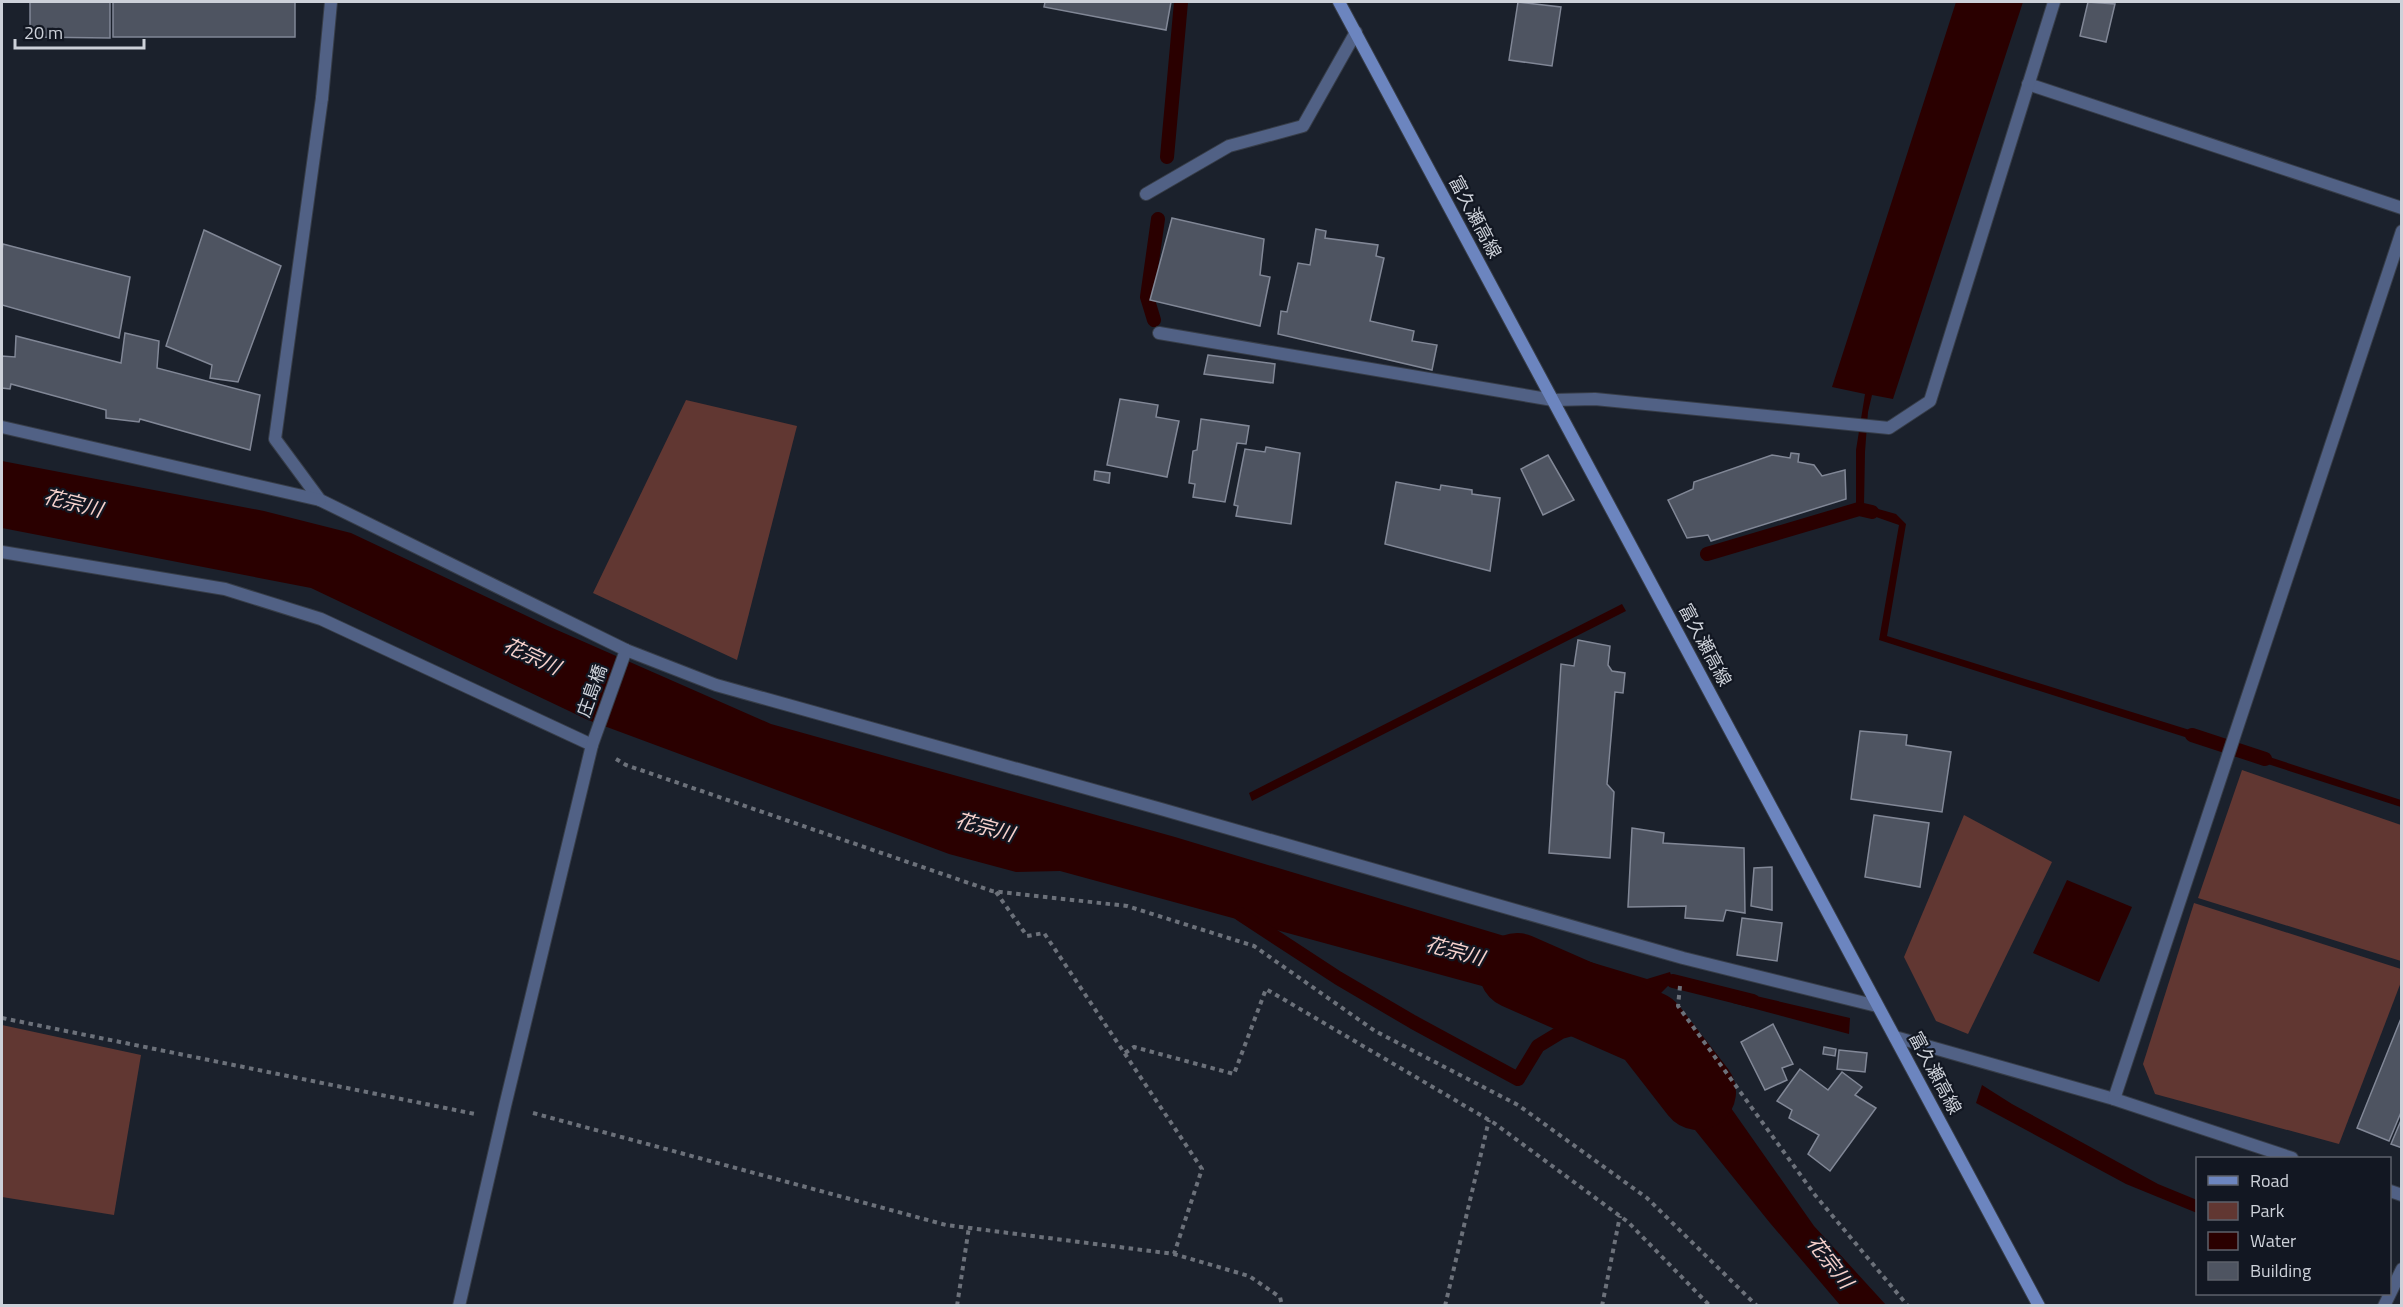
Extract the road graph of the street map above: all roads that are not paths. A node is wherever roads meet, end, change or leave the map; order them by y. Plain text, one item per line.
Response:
1 (331, 2) edge
2 (1339, 2) edge
3 (2054, 2) edge
4 (1356, 32) junction
5 (2028, 84) junction
6 (1146, 194) dead end
7 (2402, 208) edge
8 (2402, 231) edge
9 (1159, 333) dead end
10 (1553, 400) junction
11 (2, 428) edge
12 (320, 500) junction
13 (2, 552) edge
14 (626, 650) junction
15 (592, 745) junction
16 (1877, 1006) junction
17 (1895, 1037) junction
18 (2114, 1099) junction
19 (2289, 1157) edge
20 (2402, 1269) edge
21 (2391, 1291) edge
22 (459, 1305) edge
23 (2039, 1305) edge

1 - 12 street
2 - 4 main road, 富久瀬高線
3 - 5 street
4 - 6 street
4 - 10 main road, 富久瀬高線
5 - 7 street
5 - 10 street
8 - 18 street
9 - 10 street
10 - 16 main road, 富久瀬高線
11 - 12 street
12 - 14 street
13 - 15 street
14 - 15 street, 庄島橋
14 - 16 street
15 - 22 street, 庄島橋
16 - 17 main road, 富久瀬高線
17 - 18 street
17 - 23 main road, 富久瀬高線
18 - 19 street
20 - 21 street

